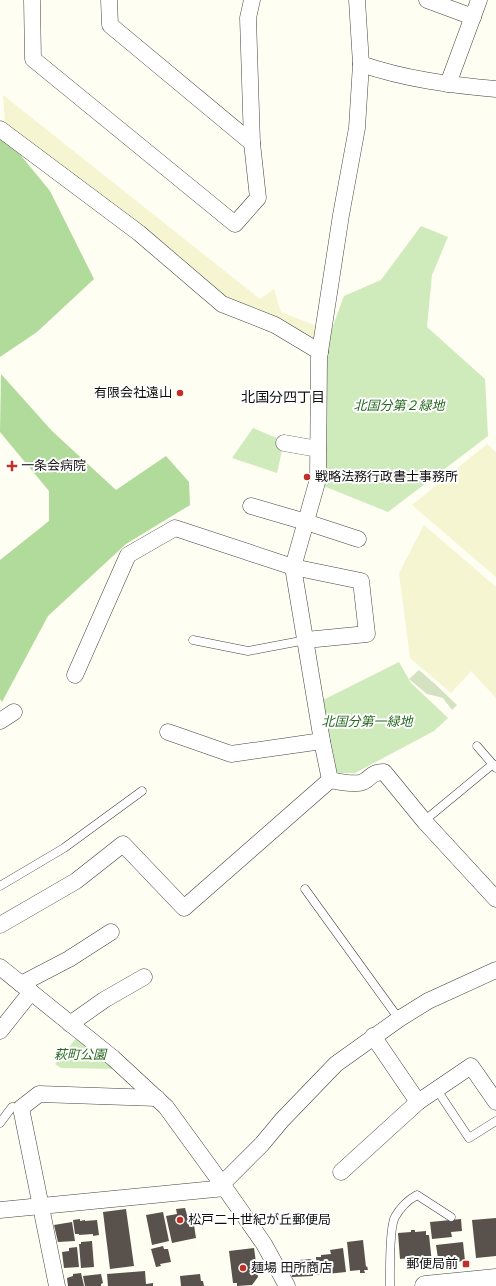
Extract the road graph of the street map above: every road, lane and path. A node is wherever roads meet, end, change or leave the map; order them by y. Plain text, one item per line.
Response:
1 (32, 0) edge
2 (109, 0) edge
3 (252, 0) edge
4 (357, 0) edge
5 (426, 0) edge
6 (479, 0) edge
7 (473, 17) junction
8 (361, 64) junction
9 (448, 84) junction
10 (496, 89) edge
11 (0, 129) edge
12 (252, 143) junction
13 (320, 352) junction
14 (284, 443) dead end
15 (318, 449) junction
16 (251, 506) dead end
17 (306, 522) junction
18 (358, 539) dead end
19 (294, 567) junction
20 (193, 640) dead end
21 (306, 640) junction
22 (75, 675) dead end
23 (14, 712) dead end
24 (0, 721) edge
25 (168, 732) dead end
26 (322, 741) junction
27 (477, 746) dead end
28 (494, 766) edge
29 (330, 780) junction
30 (142, 791) dead end
31 (424, 821) junction
32 (0, 886) edge
33 (305, 889) dead end
34 (496, 899) edge
35 (0, 925) edge
36 (111, 932) dead end
37 (0, 967) edge
38 (495, 971) edge
39 (144, 977) dead end
40 (26, 988) junction
41 (399, 1019) junction
42 (70, 1024) junction
43 (0, 1031) edge
44 (374, 1036) junction
45 (437, 1090) junction
46 (157, 1098) junction
47 (418, 1102) junction
48 (496, 1102) edge
49 (21, 1108) junction
50 (496, 1121) edge
51 (0, 1124) edge
52 (341, 1172) dead end
53 (223, 1186) junction
54 (42, 1207) junction
55 (0, 1210) edge
56 (451, 1217) dead end
57 (496, 1279) edge
58 (58, 1286) edge
59 (287, 1286) edge
60 (390, 1286) edge
61 (425, 1286) edge

1 - 12 street
2 - 12 street
3 - 12 street
4 - 8 street
5 - 7 street
6 - 7 street
7 - 9 street
8 - 9 street
8 - 13 street
9 - 10 street
11 - 13 street
13 - 15 street
14 - 15 street
15 - 17 street
16 - 17 street
17 - 18 street
17 - 19 street
19 - 21 street
19 - 21 street
19 - 22 street
20 - 21 lane
21 - 26 street
23 - 24 street
25 - 26 street
26 - 29 street
27 - 28 lane
28 - 31 lane
29 - 31 street
29 - 35 street
30 - 32 lane
31 - 34 street
33 - 41 lane
36 - 40 street
37 - 40 street
38 - 41 street
39 - 42 street
40 - 42 street
40 - 43 street
41 - 44 street
42 - 46 street
44 - 47 street
44 - 53 street
45 - 47 street
45 - 48 street
45 - 50 lane
46 - 49 street
46 - 53 street
47 - 52 street
49 - 51 lane
49 - 54 street
53 - 54 street
53 - 59 street
54 - 55 street
54 - 58 street
56 - 60 lane
57 - 61 street

